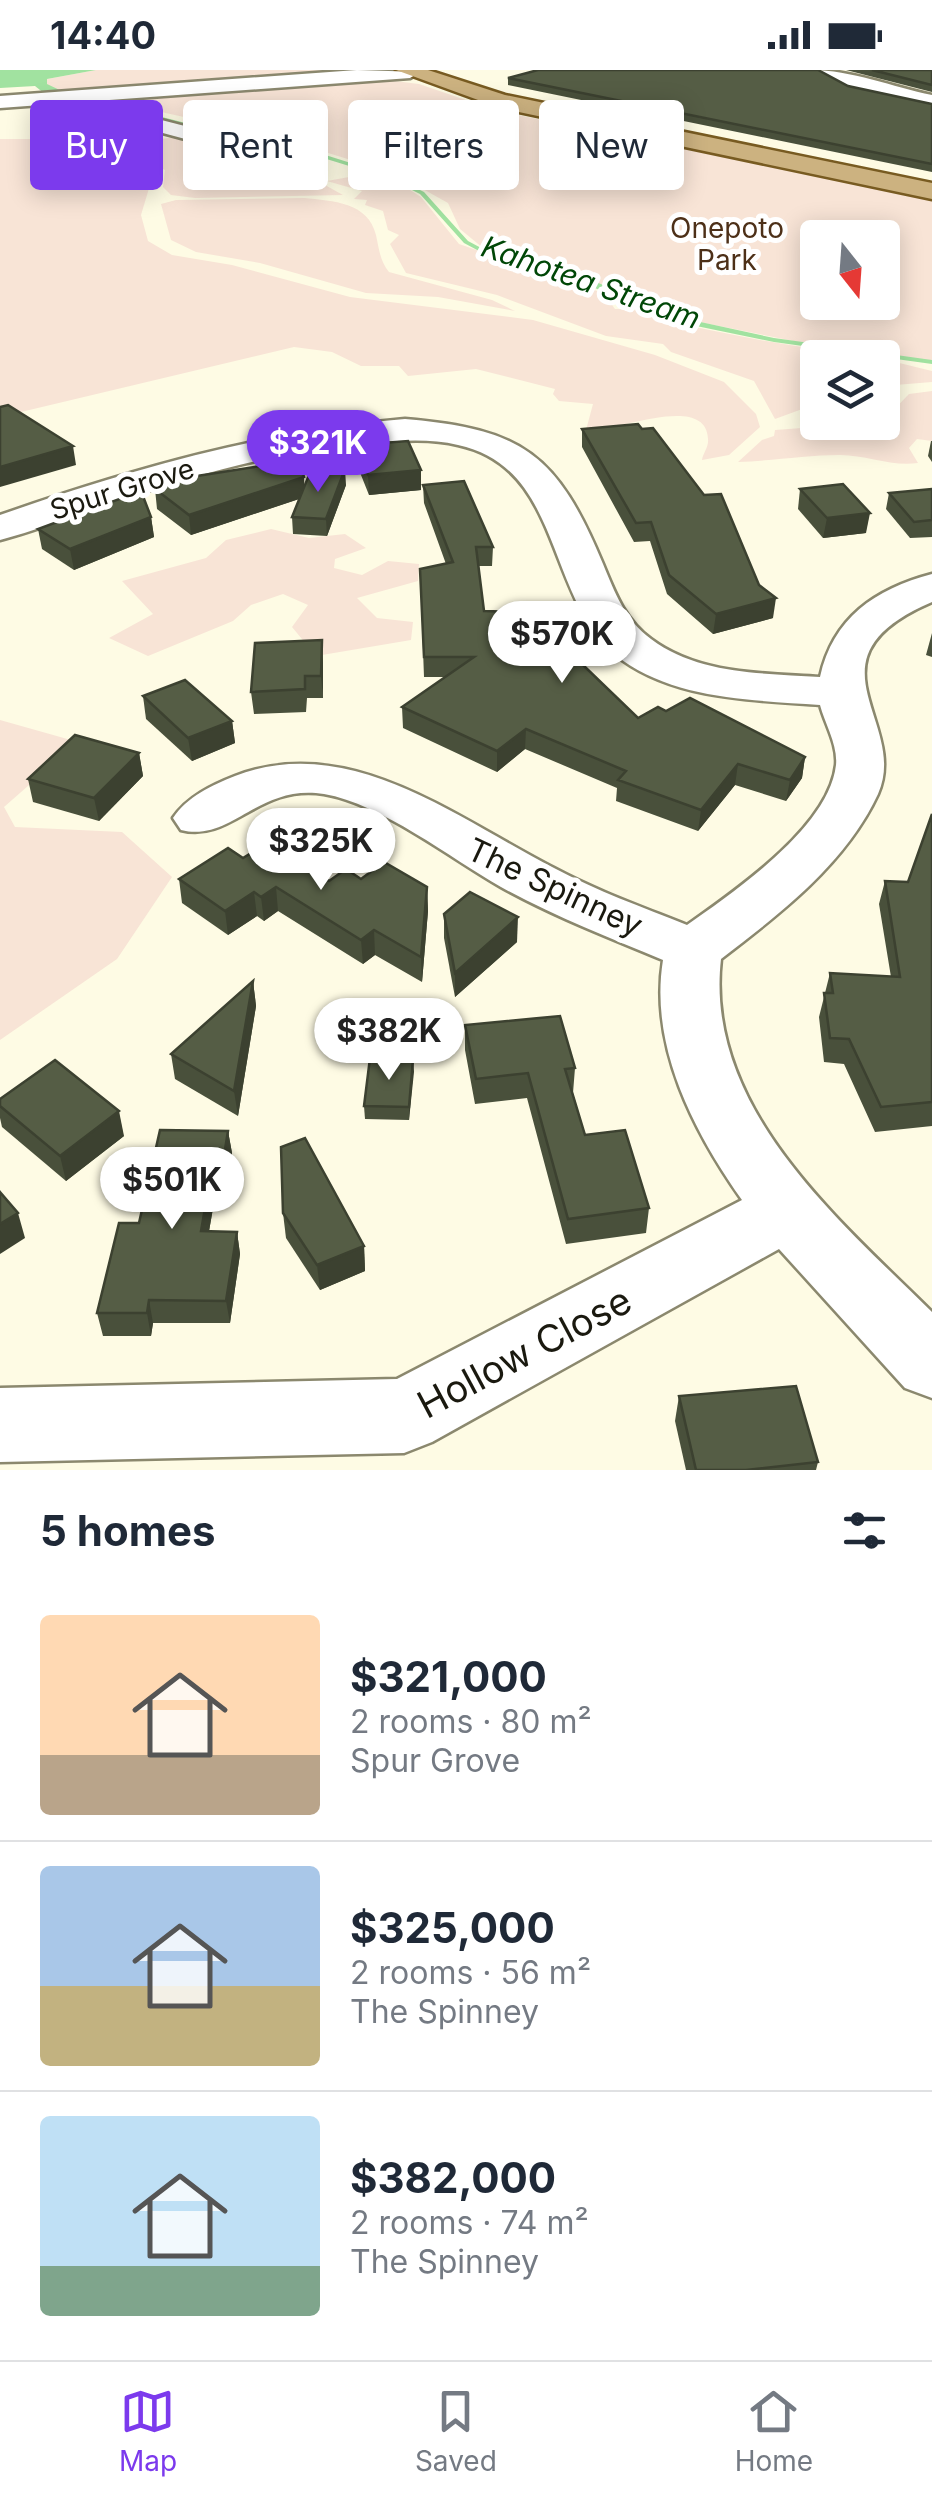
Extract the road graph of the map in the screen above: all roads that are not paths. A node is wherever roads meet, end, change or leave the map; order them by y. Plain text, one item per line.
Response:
1 (821, 70) edge
2 (408, 71) edge
3 (94, 77) dead end
4 (122, 95) junction
5 (83, 98) junction
6 (932, 101) edge
7 (0, 102) edge
8 (183, 134) edge
9 (932, 191) edge
10 (0, 528) edge
11 (932, 587) edge
12 (840, 693) junction
13 (199, 818) dead end
14 (693, 950) junction
15 (788, 1210) junction
16 (932, 1363) edge
17 (0, 1425) edge

1 - 6 street
2 - 4 street
2 - 9 main road
3 - 4 street
4 - 5 street
5 - 7 street
5 - 8 street
10 - 12 street, Spur Grove
11 - 12 street
12 - 14 street
13 - 14 street, The Spinney
14 - 15 street
15 - 16 street
15 - 17 street, Hollow Close

